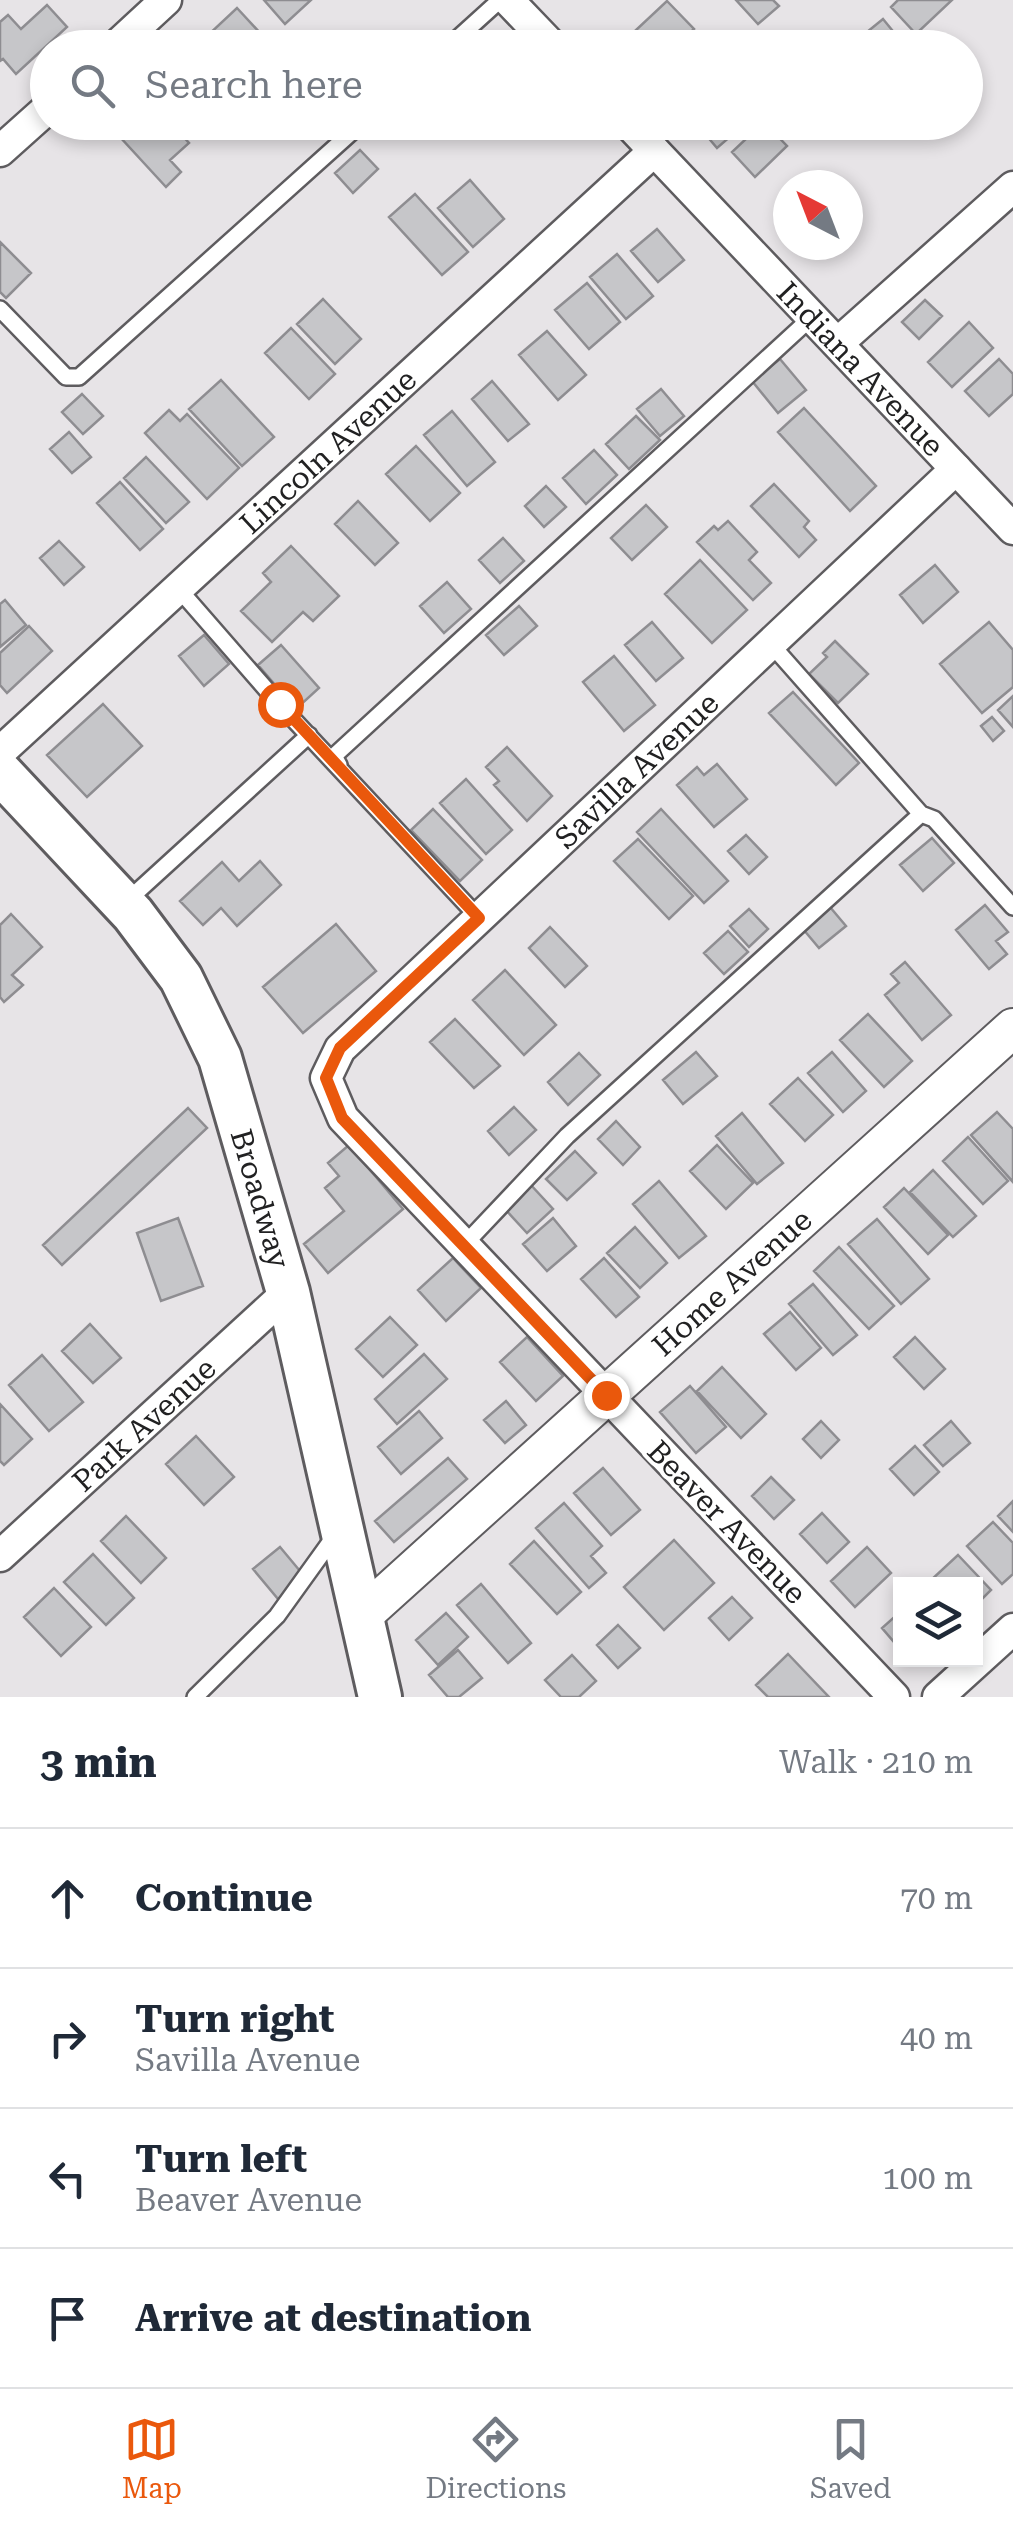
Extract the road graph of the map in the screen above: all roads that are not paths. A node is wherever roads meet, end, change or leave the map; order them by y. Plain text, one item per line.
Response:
1 (500, 0) edge
2 (508, 0) edge
3 (149, 5) edge
4 (129, 30) edge
5 (467, 30) edge
6 (537, 30) edge
7 (30, 124) edge
8 (344, 140) edge
9 (644, 140) edge
10 (0, 151) edge
11 (654, 151) junction
12 (1013, 187) edge
13 (0, 309) edge
14 (813, 316) junction
15 (838, 342) junction
16 (956, 468) junction
17 (1013, 529) edge
18 (177, 587) junction
19 (770, 643) junction
20 (309, 735) junction
21 (0, 752) edge
22 (338, 765) junction
23 (0, 772) edge
24 (921, 814) junction
25 (124, 904) junction
26 (1013, 908) edge
27 (479, 918) junction
28 (1013, 1028) edge
29 (326, 1078) joint
30 (464, 1245) junction
31 (288, 1292) junction
32 (606, 1395) junction
33 (342, 1526) junction
34 (0, 1556) edge
35 (362, 1616) junction
36 (1013, 1630) edge
37 (196, 1697) edge
38 (380, 1697) edge
39 (894, 1697) edge
40 (938, 1697) edge

1 - 5 lane
2 - 6 street
3 - 4 street
7 - 10 street
8 - 13 lane
9 - 11 street, Indiana Avenue
11 - 14 street, Indiana Avenue
11 - 18 street, Lincoln Avenue
12 - 15 street
14 - 15 street, Indiana Avenue
14 - 22 lane
15 - 16 street, Indiana Avenue
16 - 17 street, Indiana Avenue
16 - 19 street, Savilla Avenue
18 - 20 lane
18 - 21 street, Lincoln Avenue
19 - 24 lane
19 - 27 street, Savilla Avenue
20 - 22 lane
20 - 25 lane
22 - 27 lane
23 - 25 main road, Broadway
24 - 26 lane
24 - 30 lane
25 - 31 main road, Broadway
27 - 29 street, Savilla Avenue
28 - 32 street, Home Avenue
29 - 30 street, Beaver Avenue
30 - 32 street, Beaver Avenue
31 - 33 main road, Broadway
31 - 34 street, Park Avenue
32 - 35 street, Home Avenue
32 - 39 street, Beaver Avenue
33 - 35 main road, Broadway
33 - 37 lane
35 - 38 main road, Broadway
36 - 40 street

